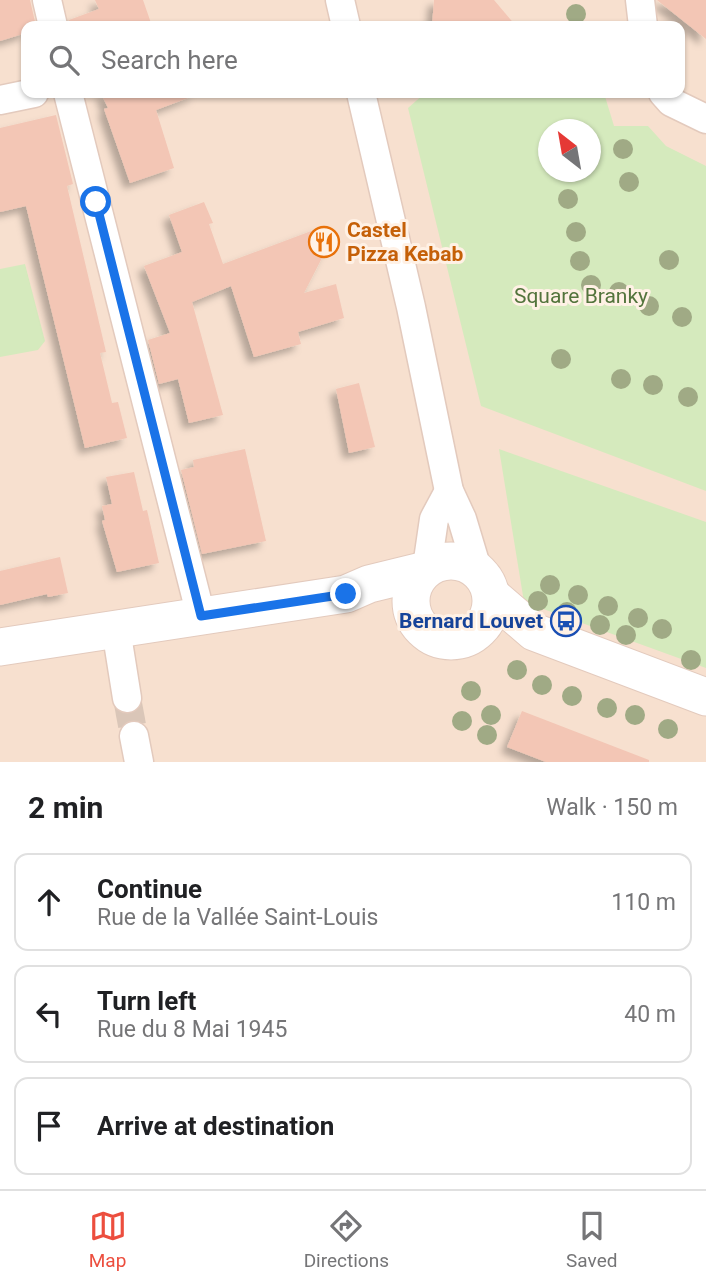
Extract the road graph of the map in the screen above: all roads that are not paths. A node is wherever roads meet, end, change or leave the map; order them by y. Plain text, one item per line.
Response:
1 (47, 0) edge
2 (340, 0) edge
3 (640, 0) edge
4 (52, 21) edge
5 (345, 21) edge
6 (642, 21) edge
7 (21, 96) edge
8 (69, 98) edge
9 (362, 98) edge
10 (667, 98) edge
11 (0, 100) edge
12 (706, 119) edge
13 (449, 491) junction
14 (425, 569) junction
15 (484, 582) junction
16 (346, 594) junction
17 (412, 613) junction
18 (201, 616) junction
19 (116, 629) junction
20 (476, 632) junction
21 (534, 632) junction
22 (0, 647) edge
23 (706, 697) edge
24 (127, 698) tunnel mouth

1 - 4 street
2 - 5 street
3 - 6 street
7 - 11 street
8 - 18 street
9 - 13 street
10 - 12 street
13 - 14 street
13 - 15 street
14 - 15 street
14 - 16 street
14 - 17 street
15 - 20 street
15 - 21 street
16 - 17 street
16 - 18 street
17 - 20 street
18 - 19 street
19 - 22 street
19 - 24 street
20 - 21 street
21 - 23 street

